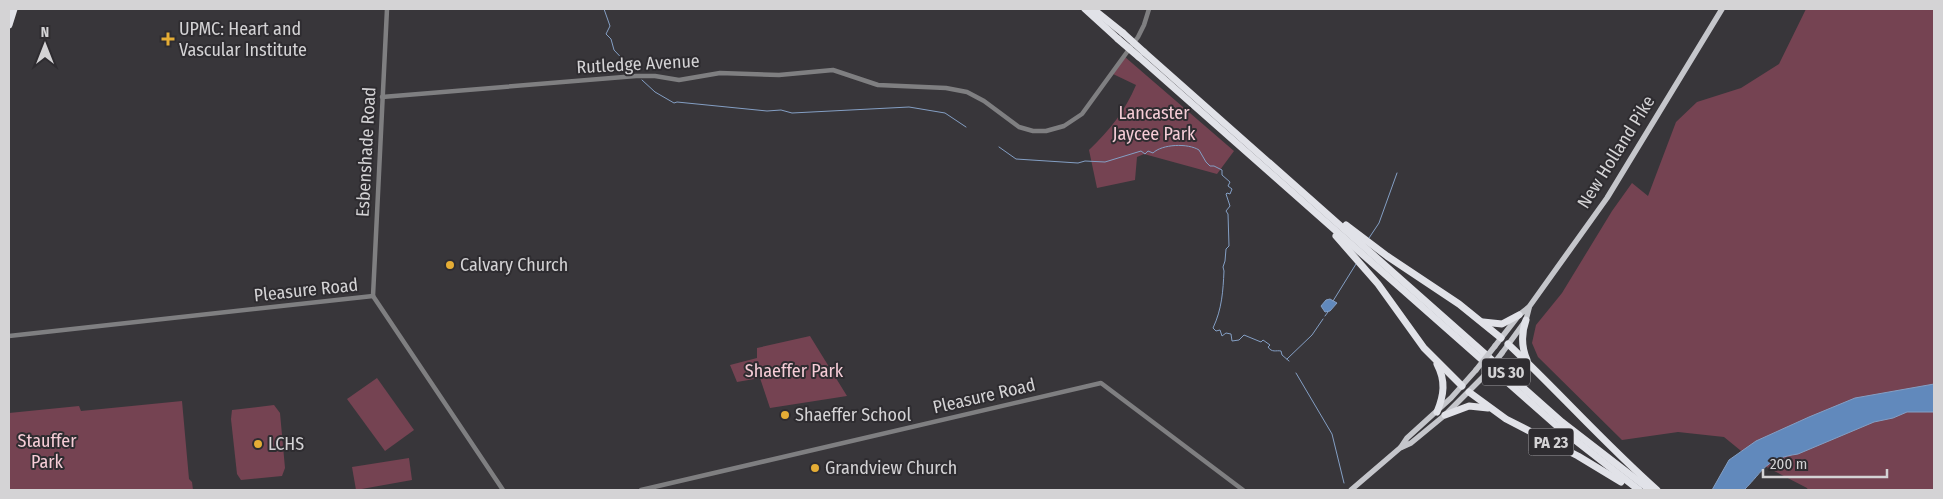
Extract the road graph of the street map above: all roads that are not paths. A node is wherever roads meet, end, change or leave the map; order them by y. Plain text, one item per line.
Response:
1 (14, 9) edge
2 (387, 9) edge
3 (1085, 9) edge
4 (1093, 9) edge
5 (1100, 9) edge
6 (1149, 9) edge
7 (1722, 9) edge
8 (9, 25) edge
9 (1120, 36) junction
10 (1141, 54) junction
11 (382, 97) junction
12 (1363, 250) junction
13 (373, 296) junction
14 (1522, 317) junction
15 (1480, 321) junction
16 (9, 336) edge
17 (1501, 338) junction
18 (1508, 344) junction
19 (1434, 360) junction
20 (1528, 362) junction
21 (1462, 386) junction
22 (1469, 392) junction
23 (1492, 409) junction
24 (1436, 412) junction
25 (1445, 415) junction
26 (1400, 448) junction
27 (503, 490) edge
28 (641, 490) edge
29 (1243, 490) edge
30 (1351, 490) edge
31 (1633, 490) edge
32 (1639, 490) edge
33 (1650, 490) edge
34 (1657, 490) edge

1 - 8 highway
2 - 11 street, Esbenshade Road
3 - 9 highway
4 - 9 highway
5 - 9 highway
6 - 11 street, Rutledge Avenue
7 - 14 main road, New Holland Pike
9 - 10 highway, bridge
10 - 12 highway
10 - 12 highway
11 - 13 street, Esbenshade Road
12 - 15 highway
12 - 19 highway
12 - 32 highway, US 30
12 - 33 highway, US 30
13 - 16 street, Pleasure Road
13 - 27 street, Pleasure Road
14 - 15 highway
14 - 17 main road, New Holland Pike
14 - 18 main road, New Holland Pike
14 - 20 highway
15 - 17 highway
17 - 18 main road
17 - 21 main road, New Holland Pike, bridge
18 - 20 highway
18 - 22 main road, New Holland Pike, bridge
19 - 21 highway
19 - 24 highway
20 - 34 highway, PA 23
21 - 22 main road, PA 23
21 - 24 main road, New Holland Pike
22 - 23 highway, PA 23
22 - 25 main road, New Holland Pike
23 - 25 highway
23 - 31 highway, PA 23
24 - 26 main road, New Holland Pike
25 - 26 main road, New Holland Pike
26 - 30 main road, New Holland Pike
28 - 29 street, Pleasure Road

